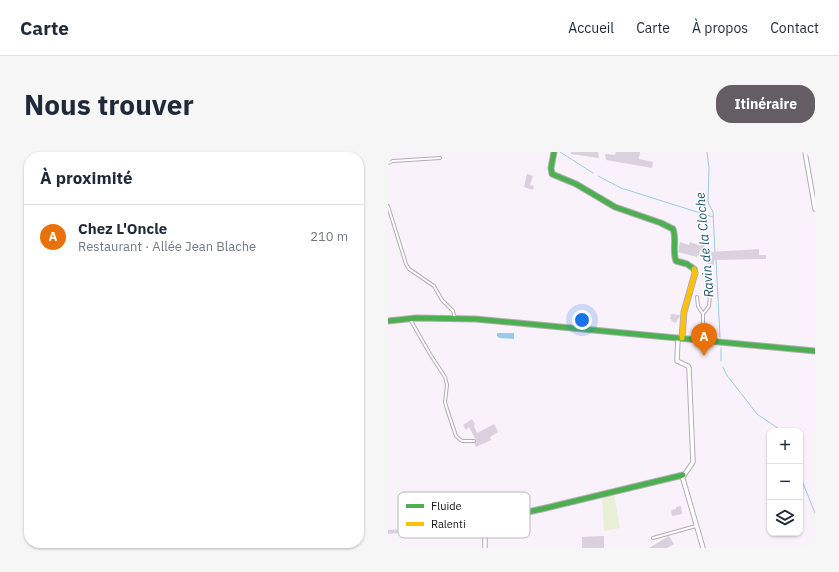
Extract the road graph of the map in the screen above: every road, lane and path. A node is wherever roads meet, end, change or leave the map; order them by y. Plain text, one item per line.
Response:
1 (554, 152) edge
2 (805, 152) edge
3 (440, 158) dead end
4 (388, 163) edge
5 (388, 206) edge
6 (815, 208) edge
7 (710, 296) dead end
8 (697, 297) dead end
9 (703, 314) junction
10 (410, 318) junction
11 (455, 319) junction
12 (388, 321) edge
13 (680, 338) junction
14 (703, 340) junction
15 (785, 348) junction
16 (815, 348) edge
17 (815, 351) edge
18 (474, 441) dead end
19 (684, 475) junction
20 (530, 511) edge
21 (696, 526) junction
22 (652, 538) dead end
23 (703, 548) edge

1 - 13 street
2 - 6 street
3 - 4 lane
5 - 11 lane
7 - 9 lane
8 - 9 lane
9 - 14 lane
10 - 11 street
10 - 12 street
10 - 18 lane
11 - 13 street
13 - 14 street
13 - 19 street
14 - 15 street
15 - 16 street
15 - 17 street
19 - 20 street
19 - 21 street
21 - 22 lane
21 - 23 street

